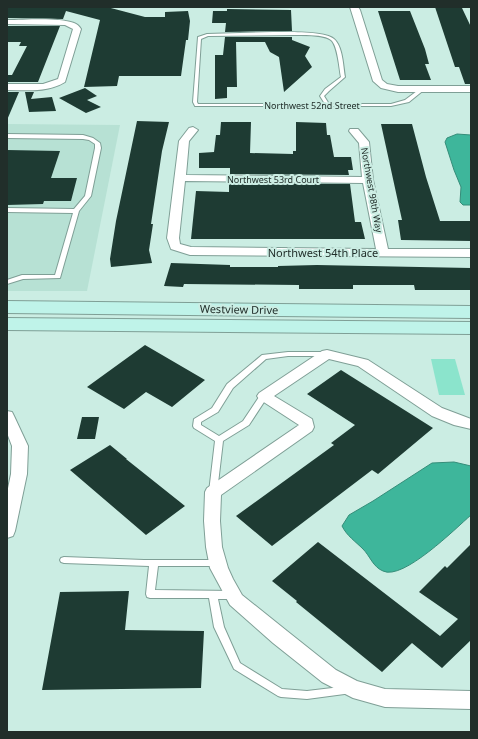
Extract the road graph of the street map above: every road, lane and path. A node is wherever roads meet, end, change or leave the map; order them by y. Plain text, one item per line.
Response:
1 (354, 7) edge
2 (7, 22) edge
3 (7, 87) edge
4 (423, 89) junction
5 (471, 89) edge
6 (328, 105) junction
7 (193, 130) dead end
8 (354, 131) dead end
9 (7, 136) edge
10 (178, 178) junction
11 (368, 180) junction
12 (76, 211) junction
13 (7, 212) edge
14 (383, 252) junction
15 (471, 253) edge
16 (7, 282) edge
17 (7, 307) edge
18 (471, 312) edge
19 (7, 324) edge
20 (471, 328) edge
21 (327, 354) junction
22 (264, 396) junction
23 (8, 423) edge
24 (471, 424) edge
25 (219, 440) junction
26 (213, 492) junction
27 (7, 531) edge
28 (64, 560) dead end
29 (154, 563) junction
30 (218, 563) junction
31 (213, 595) junction
32 (234, 595) junction
33 (353, 689) junction
34 (471, 700) edge

1 - 4 street
2 - 3 street
4 - 5 street
4 - 6 lane, Northwest 52nd Street
6 - 6 lane, Northwest 52nd Street
7 - 10 street
8 - 11 street, Northwest 98th Way
9 - 12 lane
10 - 11 street, Northwest 53rd Court
10 - 14 street, Northwest 54th Place
11 - 14 street, Northwest 98th Way
12 - 13 lane
12 - 16 lane
14 - 15 street, Northwest 54th Place
17 - 18 street, Westview Drive
19 - 20 street, Westview Drive
21 - 22 street
21 - 24 street
21 - 25 lane
22 - 25 lane
22 - 26 street
23 - 27 street
25 - 26 lane
26 - 30 street
28 - 29 lane
29 - 30 lane
29 - 31 lane
30 - 32 street
31 - 32 lane
31 - 33 lane
32 - 33 street
33 - 34 street

